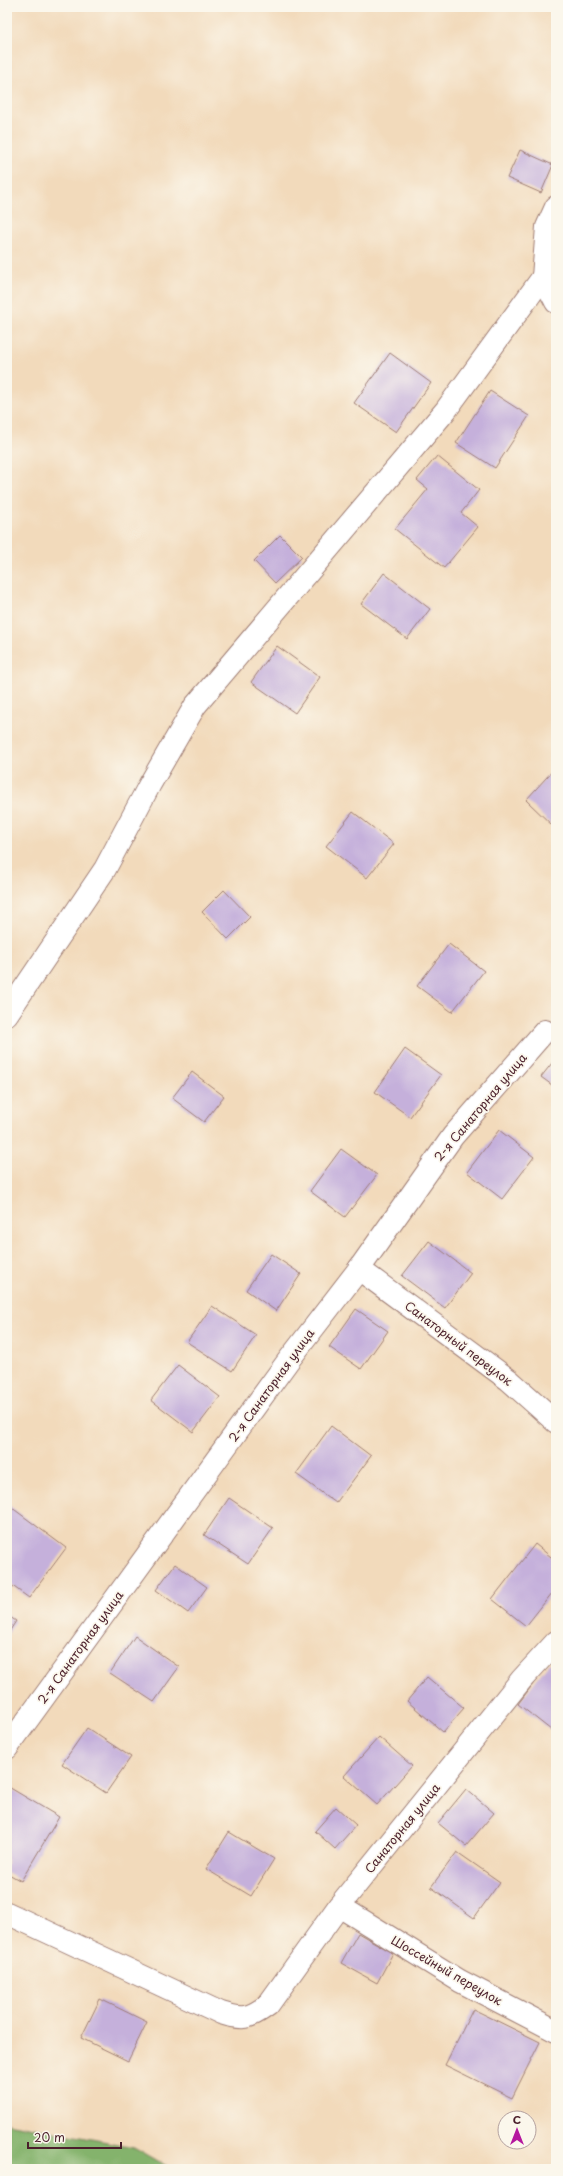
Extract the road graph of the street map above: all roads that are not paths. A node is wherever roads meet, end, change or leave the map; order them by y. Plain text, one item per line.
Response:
1 (556, 206) edge
2 (543, 277) junction
3 (556, 302) edge
4 (7, 1014) edge
5 (545, 1031) dead end
6 (359, 1269) junction
7 (556, 1422) edge
8 (556, 1642) edge
9 (7, 1748) edge
10 (339, 1906) junction
11 (7, 1913) edge
12 (556, 2031) edge

1 - 2 street
2 - 3 street
2 - 4 street
5 - 6 street, 2-я Санаторная улица
6 - 7 street, Санаторный переулок
6 - 9 street, 2-я Санаторная улица
8 - 10 street, Санаторная улица
10 - 11 street, Санаторная улица
10 - 12 street, Шоссейный переулок

